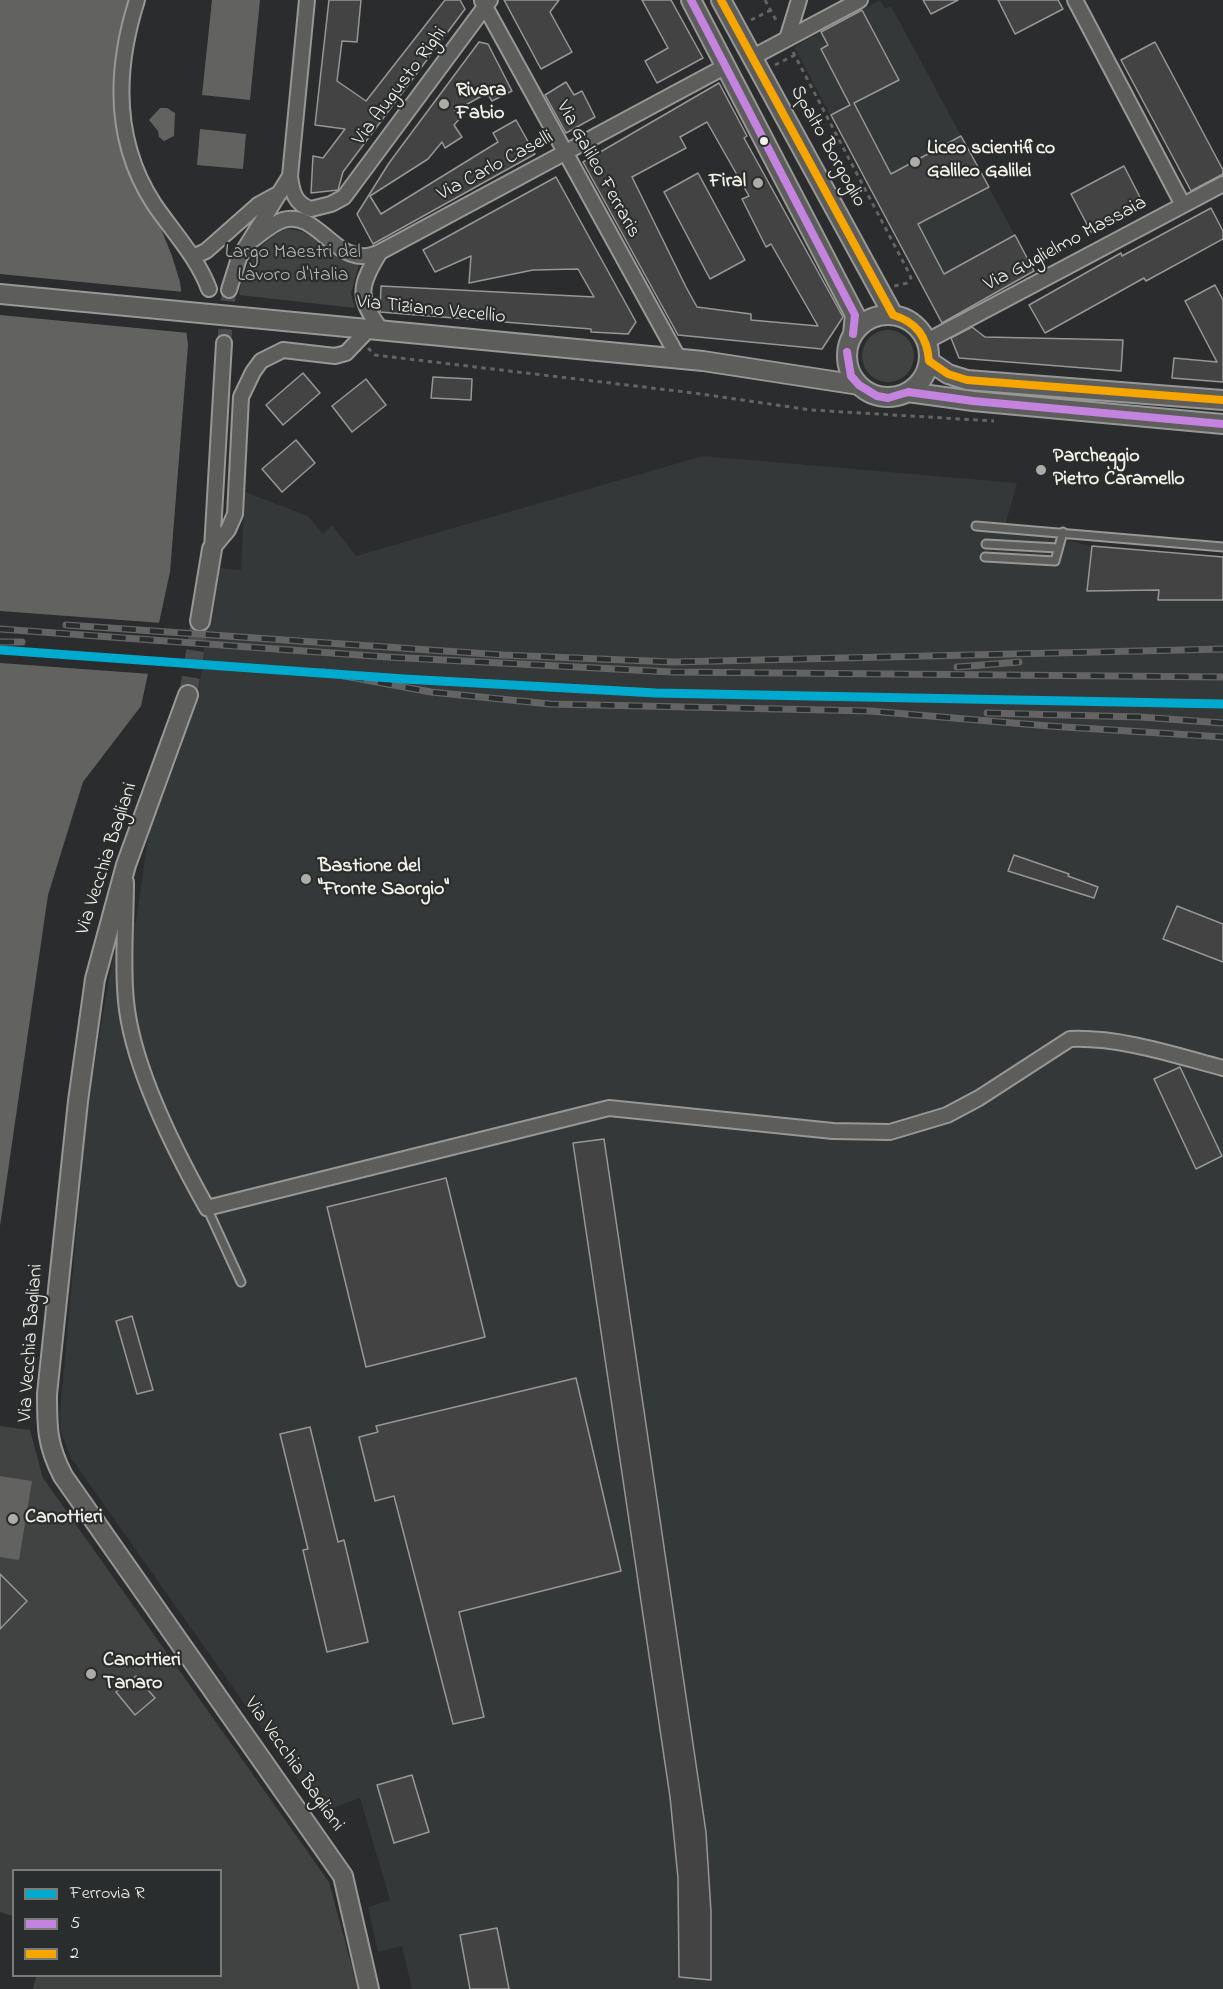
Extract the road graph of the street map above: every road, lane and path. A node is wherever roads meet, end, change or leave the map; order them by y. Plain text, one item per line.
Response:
1 (137, 0) edge
2 (307, 0) edge
3 (691, 0) edge
4 (722, 0) edge
5 (765, 0) edge
6 (799, 0) edge
7 (860, 0) edge
8 (1074, 0) edge
9 (486, 2) edge
10 (771, 10) junction
11 (747, 22) dead end
12 (787, 39) junction
13 (795, 55) junction
14 (753, 57) junction
15 (726, 66) junction
16 (774, 66) dead end
17 (565, 153) junction
18 (290, 176) junction
19 (1223, 184) edge
20 (284, 190) junction
21 (1184, 205) junction
22 (251, 241) junction
23 (380, 252) junction
24 (193, 256) junction
25 (896, 285) dead end
26 (209, 289) dead end
27 (229, 290) tunnel mouth
28 (0, 294) edge
29 (893, 315) junction
30 (370, 333) junction
31 (853, 334) junction
32 (927, 341) junction
33 (224, 344) tunnel mouth
34 (847, 352) junction
35 (679, 359) junction
36 (929, 361) junction
37 (784, 373) junction
38 (859, 385) junction
39 (908, 392) junction
40 (1223, 400) edge
41 (1004, 422) dead end
42 (1223, 424) edge
43 (976, 526) dead end
44 (1063, 532) junction
45 (986, 544) dead end
46 (1223, 547) edge
47 (1058, 548) junction
48 (212, 549) junction
49 (985, 557) dead end
50 (200, 621) tunnel mouth
51 (188, 695) tunnel mouth
52 (126, 865) junction
53 (1223, 1068) edge
54 (207, 1208) junction
55 (241, 1282) dead end
56 (369, 1989) edge

1 - 24 street
2 - 18 street
3 - 15 main road
4 - 14 main road, Spalto Borgoglio
5 - 10 path
6 - 12 street
7 - 12 street
8 - 21 street
9 - 17 street, Via Galileo Ferraris
9 - 18 street, Via Augusto Righi
10 - 11 path
10 - 12 path
12 - 13 path
12 - 14 street
13 - 16 path
13 - 25 path
14 - 29 main road, Spalto Borgoglio
15 - 17 street, Via Carlo Caselli
15 - 31 main road
17 - 23 street, Via Carlo Caselli
17 - 35 street, Via Galileo Ferraris
18 - 20 street
19 - 21 street, Via Guglielmo Massaia
20 - 22 street
20 - 24 street
21 - 32 street, Via Guglielmo Massaia
22 - 23 street
22 - 27 street
23 - 30 street
24 - 26 street
28 - 30 main road, Via Tiziano Vecellio
29 - 31 main road
29 - 32 main road
30 - 35 main road, Via Tiziano Vecellio
30 - 41 path
30 - 48 street
31 - 34 main road
32 - 36 main road
33 - 48 street
34 - 37 main road
34 - 38 main road
35 - 37 main road, Via Tiziano Vecellio
36 - 39 main road
36 - 40 main road
37 - 38 main road
38 - 39 main road
39 - 42 main road
43 - 44 lane
44 - 46 lane
44 - 47 lane
45 - 47 lane
47 - 49 lane
48 - 50 main road
51 - 52 main road, Via Vecchia Bagliani
52 - 54 street
52 - 56 main road, Via Vecchia Bagliani
53 - 54 street
54 - 55 lane

